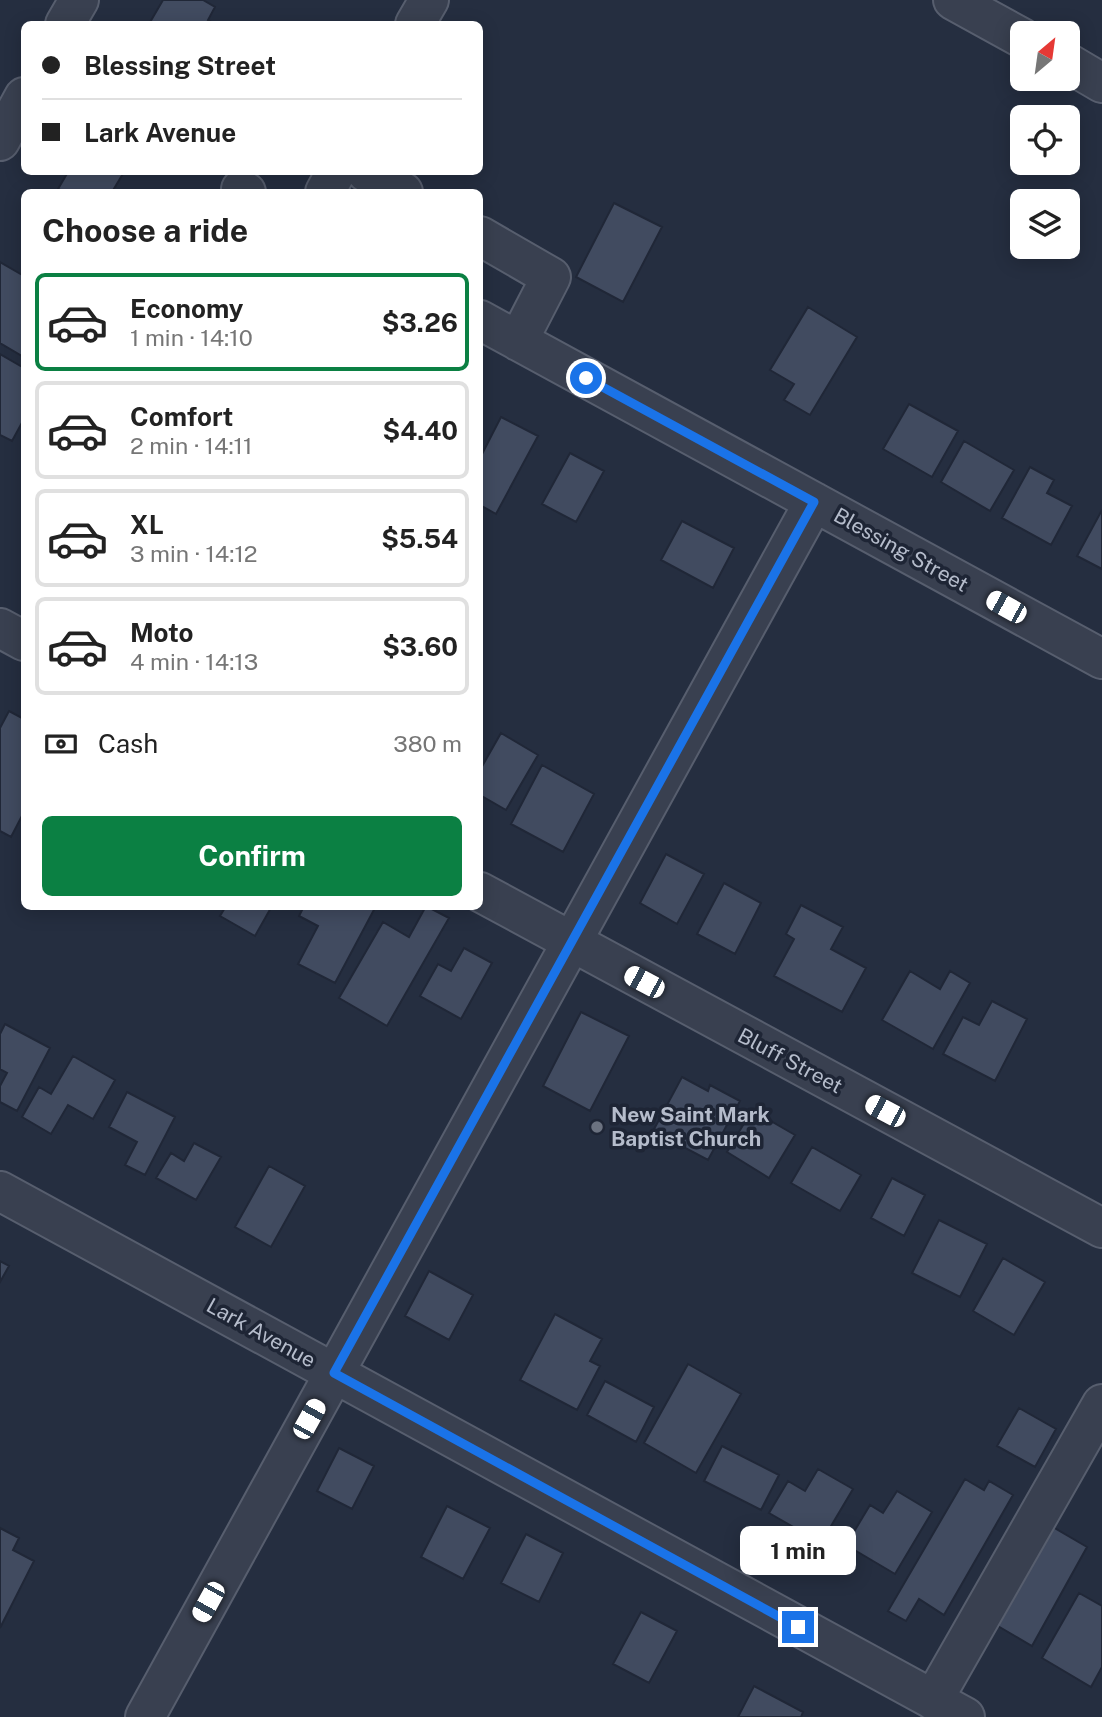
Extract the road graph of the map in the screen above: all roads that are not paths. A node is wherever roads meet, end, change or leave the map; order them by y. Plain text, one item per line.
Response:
1 (79, 0) edge
2 (429, 0) edge
3 (953, 0) edge
4 (67, 21) edge
5 (417, 21) edge
6 (1010, 31) edge
7 (1080, 71) edge
8 (1102, 83) edge
9 (21, 102) edge
10 (0, 141) edge
11 (371, 175) edge
12 (397, 189) edge
13 (483, 238) edge
14 (483, 322) edge
15 (518, 341) junction
16 (814, 502) junction
17 (0, 628) edge
18 (21, 640) edge
19 (1102, 659) edge
20 (483, 894) edge
21 (572, 943) junction
22 (0, 1191) edge
23 (1102, 1228) edge
24 (334, 1373) junction
25 (1102, 1404) edge
26 (949, 1708) edge
27 (145, 1717) edge

1 - 4 street
2 - 5 street
3 - 6 street
7 - 8 street
9 - 10 street
11 - 12 street
13 - 15 street
14 - 15 street, Blessing Street
15 - 16 street, Blessing Street
16 - 19 street, Blessing Street
16 - 21 street
17 - 18 street
20 - 21 street, Bluff Street
21 - 23 street, Bluff Street
21 - 24 street
22 - 24 street, Lark Avenue
24 - 26 street, Lark Avenue
24 - 27 street
25 - 26 street

